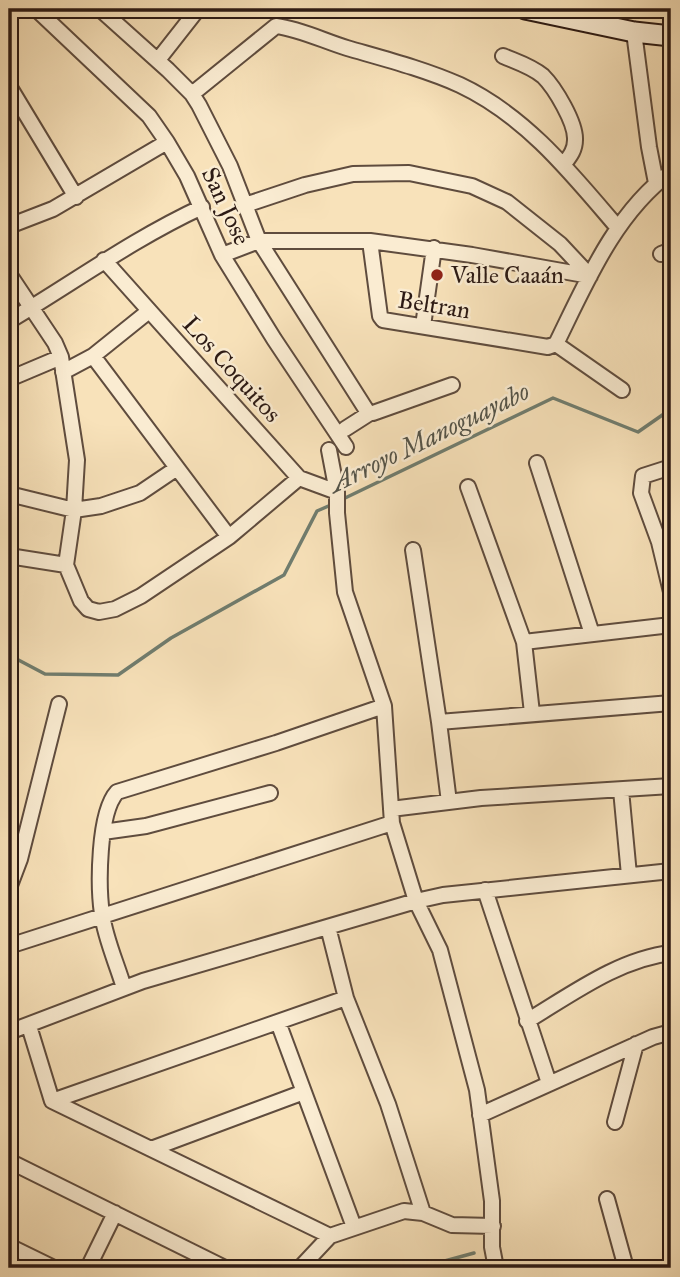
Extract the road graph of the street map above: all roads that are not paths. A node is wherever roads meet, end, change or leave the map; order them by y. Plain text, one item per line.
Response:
1 (36, 9) edge
2 (100, 9) edge
3 (198, 9) edge
4 (525, 9) edge
5 (634, 32) junction
6 (671, 36) edge
7 (503, 56) dead end
8 (158, 60) junction
9 (9, 86) edge
10 (192, 94) junction
11 (167, 142) junction
12 (564, 164) junction
13 (671, 172) edge
14 (656, 183) junction
15 (76, 197) junction
16 (245, 205) junction
17 (202, 208) junction
18 (9, 226) edge
19 (618, 228) junction
20 (259, 241) junction
21 (370, 241) junction
22 (434, 248) junction
23 (222, 255) junction
24 (104, 260) junction
25 (9, 274) edge
26 (590, 276) junction
27 (31, 307) junction
28 (149, 311) junction
29 (9, 321) edge
30 (424, 326) junction
31 (556, 344) junction
32 (93, 356) junction
33 (62, 365) junction
34 (9, 379) edge
35 (452, 385) dead end
36 (622, 390) dead end
37 (369, 412) junction
38 (345, 429) dead end
39 (346, 447) dead end
40 (329, 450) dead end
41 (537, 463) dead end
42 (671, 467) edge
43 (177, 468) junction
44 (299, 478) junction
45 (468, 487) dead end
46 (337, 492) junction
47 (9, 494) edge
48 (74, 510) junction
49 (229, 537) junction
50 (413, 550) dead end
51 (9, 556) edge
52 (667, 557) edge
53 (66, 565) junction
54 (671, 592) edge
55 (671, 625) edge
56 (592, 634) junction
57 (524, 642) junction
58 (671, 703) edge
59 (59, 704) dead end
60 (384, 706) junction
61 (532, 713) junction
62 (439, 722) junction
63 (671, 786) edge
64 (621, 790) junction
65 (270, 793) dead end
66 (449, 802) junction
67 (392, 816) junction
68 (103, 832) junction
69 (15, 861) edge
70 (671, 871) edge
71 (629, 875) junction
72 (9, 888) edge
73 (485, 890) junction
74 (416, 901) junction
75 (102, 916) junction
76 (328, 927) junction
77 (9, 946) edge
78 (671, 953) edge
79 (124, 988) junction
80 (346, 998) junction
81 (527, 1021) junction
82 (278, 1022) junction
83 (29, 1026) junction
84 (9, 1032) edge
85 (671, 1032) edge
86 (636, 1044) junction
87 (549, 1083) junction
88 (304, 1092) junction
89 (52, 1101) junction
90 (480, 1115) junction
91 (615, 1122) dead end
92 (151, 1149) junction
93 (9, 1161) edge
94 (607, 1199) dead end
95 (115, 1213) junction
96 (423, 1213) junction
97 (493, 1226) junction
98 (354, 1227) junction
99 (330, 1236) junction
100 (9, 1247) edge
101 (54, 1268) edge
102 (88, 1268) edge
103 (225, 1268) edge
104 (300, 1268) edge
105 (496, 1268) edge
106 (626, 1268) edge

1 - 11 street, San Jose
2 - 8 street
3 - 8 street
4 - 5 street
5 - 6 street
5 - 14 street
7 - 12 street
8 - 10 street
9 - 15 street
10 - 12 street
10 - 16 street
11 - 15 street
11 - 17 street, San Jose
12 - 19 street
13 - 14 street
14 - 19 street
15 - 18 street
16 - 20 street
16 - 26 street
17 - 23 street, San Jose
17 - 24 street
19 - 26 street
20 - 21 street
20 - 23 street
20 - 37 street
21 - 22 street
21 - 30 street, Beltran
22 - 26 street
22 - 30 street
23 - 39 street, San Jose
24 - 27 street
24 - 28 street, Los Coquitos
25 - 27 street
26 - 31 street
27 - 29 street
27 - 33 street
28 - 32 street
28 - 44 street, Los Coquitos
30 - 31 street, Beltran
31 - 36 street
32 - 33 street
32 - 43 street
33 - 34 street
33 - 48 street
35 - 37 street
37 - 38 street
40 - 46 street
41 - 56 street
42 - 52 street
43 - 48 street
43 - 49 street
44 - 46 street, Los Coquitos
44 - 49 street
45 - 57 street
46 - 60 street
47 - 48 street
48 - 53 street
49 - 53 street
50 - 62 street
51 - 53 street
52 - 54 street
55 - 56 street
56 - 57 street
57 - 61 street
58 - 61 street
59 - 69 street
60 - 67 street
60 - 68 street
61 - 62 street
62 - 66 street
63 - 64 street
64 - 66 street
64 - 71 street
65 - 68 street
66 - 67 street
67 - 74 street
67 - 75 street
68 - 75 street
69 - 72 street
70 - 71 street
71 - 73 street
73 - 74 street
73 - 81 street
74 - 76 street
74 - 90 street
75 - 77 street
75 - 79 street
76 - 79 street
76 - 80 street
78 - 81 street
79 - 83 street
80 - 82 street
80 - 96 street
81 - 87 street
82 - 88 street
82 - 89 street
83 - 84 street
83 - 89 street
85 - 86 street
86 - 87 street
86 - 91 street
87 - 90 street
88 - 92 street
88 - 98 street
89 - 92 street
90 - 97 street
92 - 99 street
93 - 95 street
94 - 106 street
95 - 102 street
95 - 103 street
96 - 97 street
96 - 98 street
97 - 105 street
98 - 99 street
99 - 104 street
100 - 101 street

